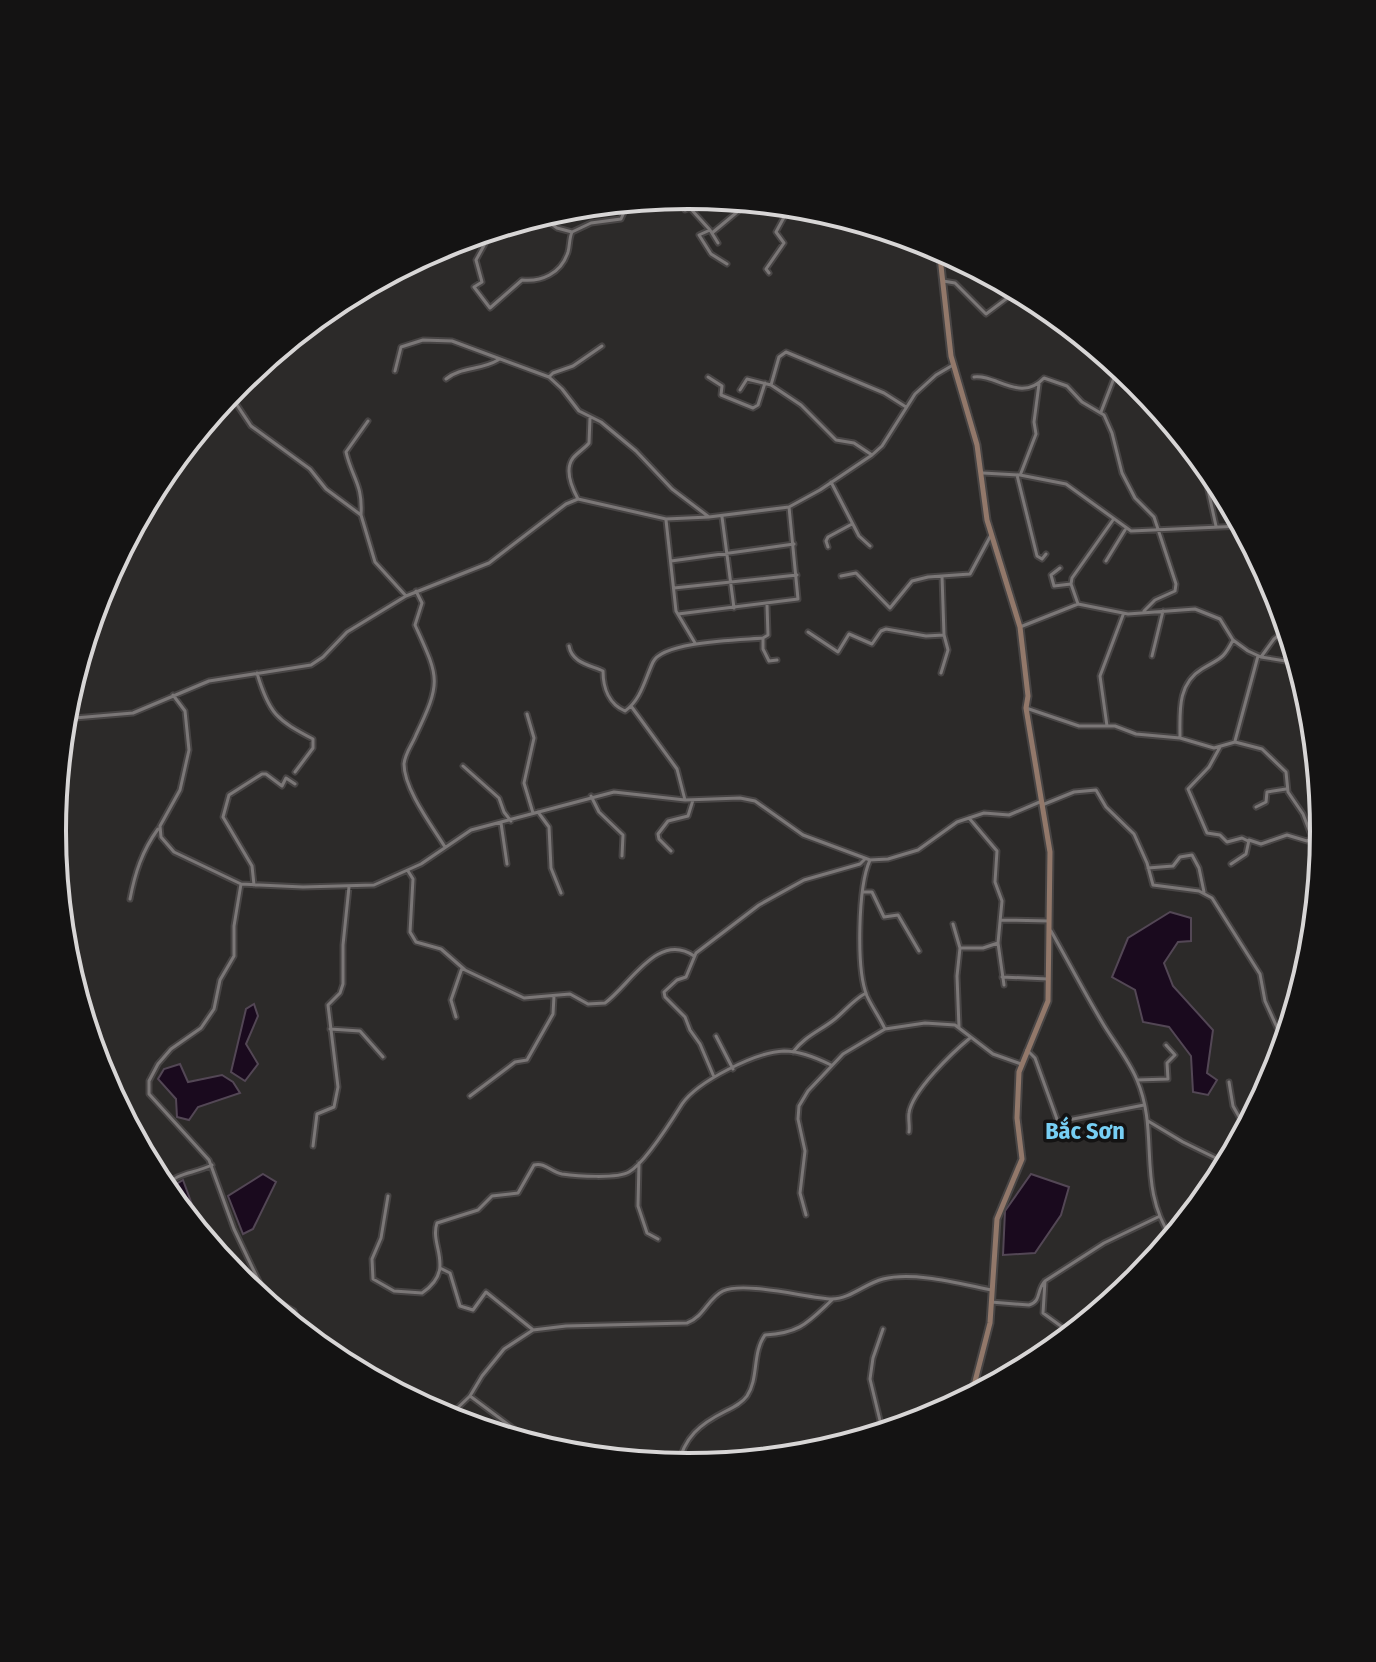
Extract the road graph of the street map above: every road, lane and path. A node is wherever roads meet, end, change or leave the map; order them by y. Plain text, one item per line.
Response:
1 (691, 209) edge
2 (736, 211) edge
3 (624, 212) edge
4 (784, 217) edge
5 (552, 224) edge
6 (711, 231) junction
7 (572, 232) junction
8 (485, 243) edge
9 (718, 243) dead end
10 (940, 263) edge
11 (727, 264) dead end
12 (769, 273) dead end
13 (942, 281) junction
14 (1008, 298) edge
15 (602, 346) dead end
16 (498, 360) junction
17 (953, 365) junction
18 (395, 371) dead end
19 (549, 377) junction
20 (708, 377) dead end
21 (974, 377) dead end
22 (1114, 378) edge
23 (446, 379) dead end
24 (765, 383) junction
25 (1039, 384) junction
26 (771, 385) junction
27 (740, 390) dead end
28 (236, 404) edge
29 (906, 407) junction
30 (1101, 412) junction
31 (590, 418) junction
32 (368, 421) dead end
33 (872, 455) junction
34 (981, 473) junction
35 (1019, 475) junction
36 (831, 482) junction
37 (1208, 490) edge
38 (578, 499) junction
39 (789, 507) junction
40 (361, 515) junction
41 (722, 516) junction
42 (709, 517) junction
43 (666, 519) junction
44 (1113, 520) junction
45 (852, 524) junction
46 (1216, 526) junction
47 (1230, 526) edge
48 (1126, 529) junction
49 (1158, 529) junction
50 (991, 535) junction
51 (794, 544) junction
52 (870, 546) dead end
53 (828, 547) dead end
54 (727, 553) junction
55 (1046, 554) dead end
56 (671, 561) junction
57 (1106, 561) dead end
58 (1060, 568) dead end
59 (797, 575) junction
60 (841, 576) dead end
61 (942, 576) junction
62 (731, 582) junction
63 (1071, 584) junction
64 (674, 588) junction
65 (416, 591) junction
66 (406, 596) junction
67 (1078, 604) junction
68 (767, 605) junction
69 (734, 608) junction
70 (1144, 611) junction
71 (1163, 611) junction
72 (678, 614) junction
73 (1124, 614) junction
74 (1020, 627) junction
75 (808, 632) dead end
76 (944, 635) junction
77 (1278, 636) edge
78 (763, 638) junction
79 (1233, 640) junction
80 (695, 643) junction
81 (569, 646) dead end
82 (1152, 656) dead end
83 (1260, 656) junction
84 (777, 660) dead end
85 (1286, 661) edge
86 (257, 673) junction
87 (941, 673) dead end
88 (173, 695) junction
89 (631, 706) junction
90 (1026, 708) junction
91 (527, 714) dead end
92 (77, 718) edge
93 (1107, 726) junction
94 (1180, 738) junction
95 (1235, 742) junction
96 (1220, 747) junction
97 (463, 766) dead end
98 (295, 772) dead end
99 (295, 784) dead end
100 (1288, 788) junction
101 (591, 796) junction
102 (685, 800) junction
103 (693, 800) junction
104 (1042, 803) junction
105 (1256, 807) dead end
106 (536, 812) junction
107 (969, 818) junction
108 (511, 821) junction
109 (501, 823) junction
110 (160, 826) junction
111 (1310, 831) edge
112 (1310, 839) edge
113 (1248, 841) junction
114 (445, 847) junction
115 (671, 851) dead end
116 (622, 856) dead end
117 (868, 859) junction
118 (507, 864) dead end
119 (1231, 864) dead end
120 (1148, 868) junction
121 (408, 871) junction
122 (241, 884) junction
123 (254, 885) junction
124 (349, 887) junction
125 (862, 892) junction
126 (1204, 892) junction
127 (561, 893) dead end
128 (130, 899) dead end
129 (1000, 919) junction
130 (953, 924) dead end
131 (1049, 924) junction
132 (998, 943) junction
133 (960, 948) junction
134 (919, 951) dead end
135 (694, 956) junction
136 (462, 968) junction
137 (1002, 977) junction
138 (1048, 979) junction
139 (1004, 985) dead end
140 (866, 993) junction
141 (554, 996) junction
142 (456, 1017) dead end
143 (959, 1027) junction
144 (1278, 1027) edge
145 (330, 1029) junction
146 (885, 1029) junction
147 (716, 1036) dead end
148 (970, 1038) junction
149 (1166, 1045) dead end
150 (1027, 1050) junction
151 (793, 1052) junction
152 (383, 1057) dead end
153 (1021, 1064) junction
154 (831, 1065) junction
155 (733, 1069) junction
156 (714, 1077) junction
157 (1137, 1080) junction
158 (1229, 1082) dead end
159 (470, 1096) dead end
160 (1144, 1105) junction
161 (1240, 1118) edge
162 (1148, 1121) junction
163 (909, 1132) dead end
164 (313, 1146) dead end
165 (1217, 1159) edge
166 (639, 1163) junction
167 (212, 1165) junction
168 (172, 1178) edge
169 (388, 1196) dead end
170 (806, 1215) dead end
171 (1158, 1217) junction
172 (1166, 1229) edge
173 (658, 1239) dead end
174 (440, 1268) junction
175 (258, 1281) edge
176 (1045, 1281) junction
177 (992, 1290) junction
178 (833, 1299) junction
179 (991, 1302) junction
180 (1063, 1327) edge
181 (883, 1329) dead end
182 (533, 1330) junction
183 (975, 1383) edge
184 (470, 1396) junction
185 (457, 1409) edge
186 (881, 1422) edge
187 (512, 1427) edge
188 (681, 1453) edge

1 - 6 street
2 - 6 street
3 - 7 street
4 - 12 street
5 - 7 street
6 - 9 street
6 - 11 street
7 - 8 street
10 - 13 street
13 - 14 street
13 - 17 street
15 - 19 street
16 - 18 street
16 - 19 street
16 - 23 street
17 - 29 street
17 - 34 street
19 - 31 street
20 - 24 street
21 - 25 street
22 - 30 street
24 - 26 street
24 - 27 street
25 - 30 street
25 - 35 street
26 - 29 street
26 - 33 street
28 - 40 street
29 - 33 street
30 - 49 street
31 - 38 street
31 - 42 street
32 - 40 street
33 - 36 street
34 - 35 street
34 - 50 street
35 - 44 street
35 - 55 street
36 - 39 street
36 - 45 street
37 - 46 street
38 - 43 street
38 - 65 street
39 - 41 street
39 - 51 street
40 - 66 street
41 - 42 street
41 - 54 street
42 - 43 street
43 - 56 street
44 - 48 street
44 - 63 street
45 - 52 street
45 - 53 street
46 - 47 street
46 - 49 street
48 - 49 street
48 - 57 street
49 - 70 street
50 - 61 street
50 - 74 street
51 - 54 street
51 - 59 street
54 - 56 street
54 - 62 street
56 - 64 street
58 - 63 street
59 - 62 street
59 - 68 street
60 - 61 street
61 - 76 street
62 - 64 street
62 - 69 street
63 - 67 street
64 - 72 street
65 - 66 street
65 - 114 street
66 - 86 street
67 - 73 street
67 - 74 street
68 - 69 street
68 - 78 street
69 - 72 street
70 - 71 street
70 - 73 street
71 - 79 street
71 - 82 street
72 - 80 street
73 - 93 street
74 - 90 street
75 - 76 street
76 - 87 street
77 - 83 street
78 - 80 street
78 - 84 street
79 - 83 street
79 - 94 street
80 - 89 street
81 - 89 street
83 - 85 street
83 - 95 street
86 - 88 street
86 - 98 street
88 - 92 street
88 - 110 street
89 - 102 street
90 - 93 street
90 - 104 street
91 - 106 street
93 - 94 street
94 - 96 street
95 - 96 street
95 - 100 street
96 - 113 street
97 - 108 street
99 - 123 street
100 - 105 street
100 - 111 street
101 - 102 street
101 - 106 street
101 - 116 street
102 - 103 street
103 - 115 street
103 - 117 street
104 - 107 street
104 - 120 street
104 - 131 street
106 - 108 street
106 - 127 street
107 - 117 street
107 - 129 street
108 - 109 street
109 - 114 street
109 - 118 street
110 - 122 street
110 - 128 street
112 - 113 street
113 - 119 street
114 - 121 street
117 - 125 street
117 - 135 street
120 - 126 street
120 - 126 street
121 - 124 street
121 - 136 street
122 - 123 street
122 - 167 street
123 - 124 street
124 - 145 street
125 - 134 street
125 - 140 street
126 - 144 street
129 - 131 street
129 - 132 street
130 - 133 street
131 - 138 street
131 - 157 street
132 - 133 street
132 - 137 street
133 - 143 street
135 - 141 street
135 - 156 street
136 - 141 street
136 - 142 street
137 - 138 street
137 - 139 street
138 - 150 street
140 - 146 street
140 - 151 street
141 - 159 street
143 - 146 street
143 - 148 street
145 - 152 street
145 - 164 street
146 - 154 street
147 - 155 street
148 - 153 street
148 - 163 street
149 - 157 street
150 - 153 street
150 - 160 street
151 - 154 street
151 - 155 street
153 - 177 street
154 - 170 street
155 - 156 street
156 - 166 street
157 - 160 street
158 - 161 street
160 - 162 street
162 - 165 street
162 - 171 street
166 - 173 street
166 - 174 street
167 - 168 street
167 - 175 street
169 - 174 street
171 - 172 street
171 - 176 street
174 - 182 street
176 - 179 street
176 - 180 street
177 - 178 street
177 - 179 street
178 - 182 street
178 - 188 street
179 - 183 street
181 - 186 street
182 - 184 street
184 - 185 street
184 - 187 street

